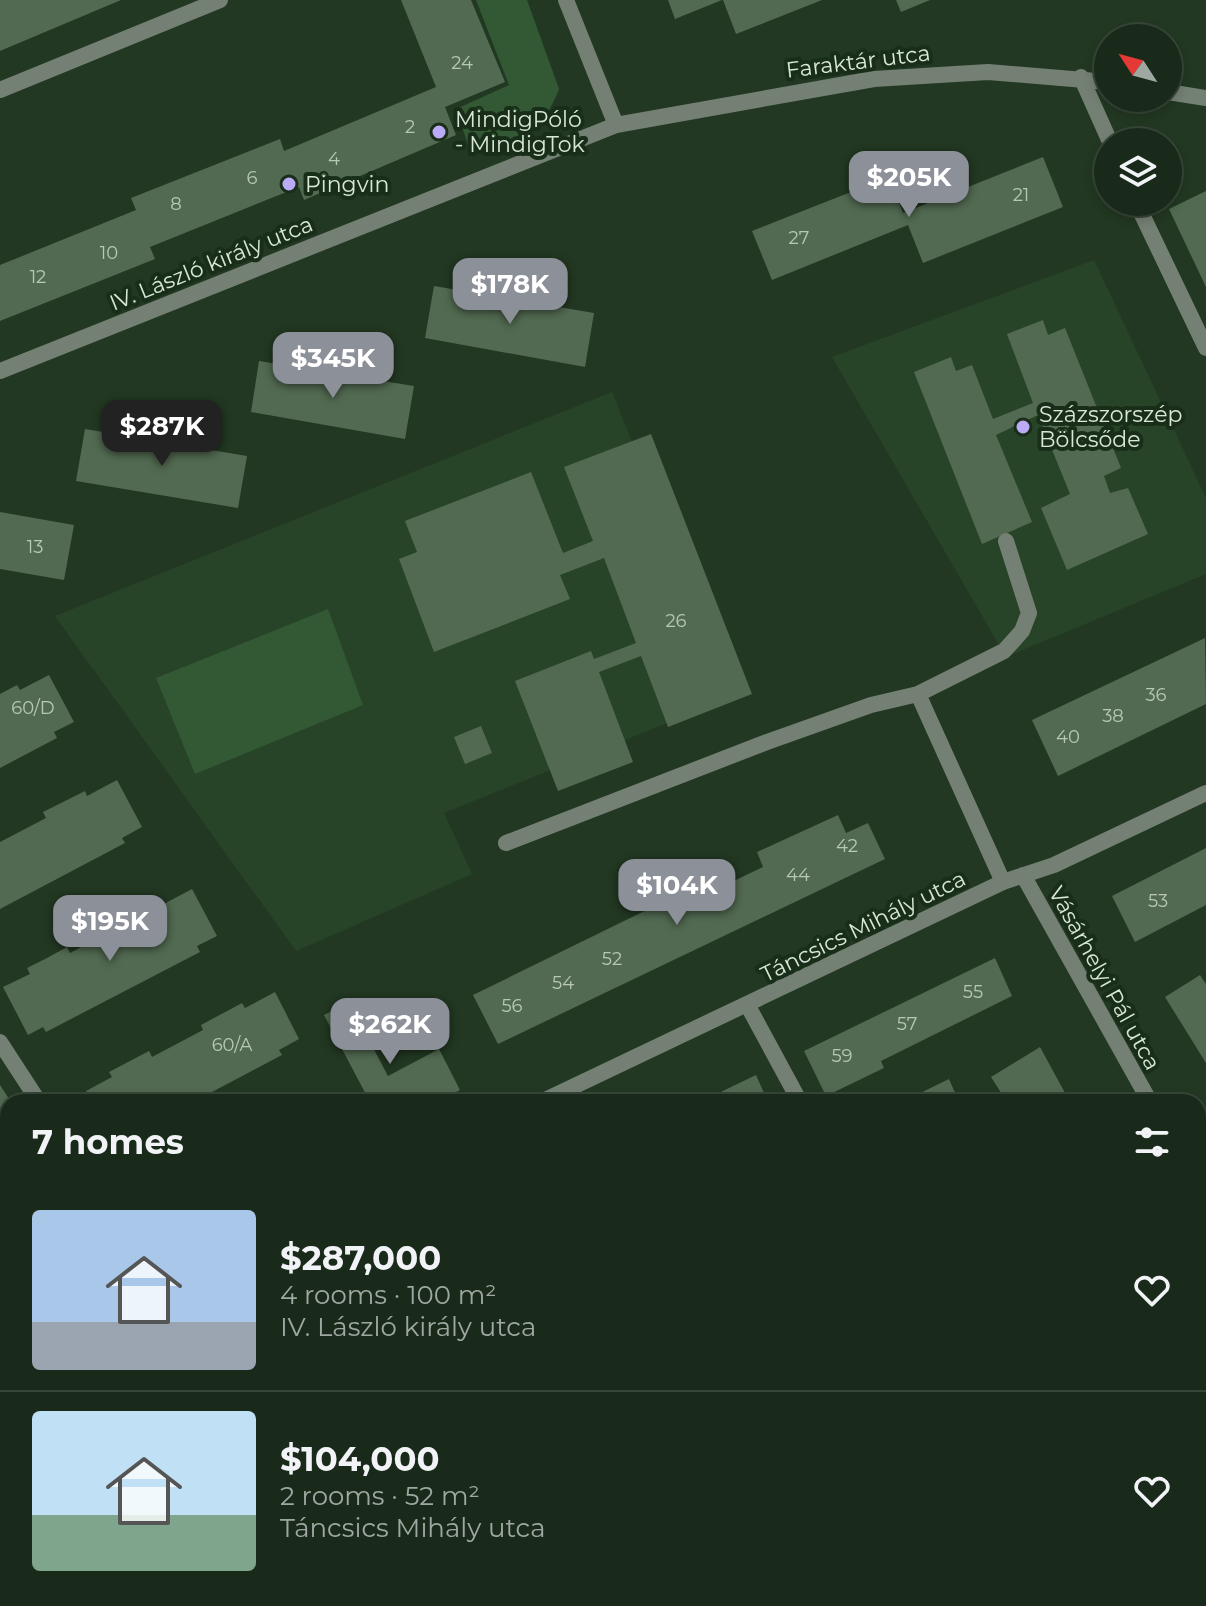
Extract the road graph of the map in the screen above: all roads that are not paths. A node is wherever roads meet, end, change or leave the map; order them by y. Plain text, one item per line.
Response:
1 (220, 0) edge
2 (566, 0) edge
3 (1081, 77) junction
4 (1094, 79) edge
5 (0, 90) edge
6 (1182, 94) edge
7 (1206, 98) edge
8 (616, 125) junction
9 (1104, 128) edge
10 (1143, 216) edge
11 (1206, 348) edge
12 (0, 371) edge
13 (1006, 541) dead end
14 (918, 694) junction
15 (1206, 793) edge
16 (506, 843) dead end
17 (1023, 875) junction
18 (1003, 882) junction
19 (748, 1006) junction
20 (0, 1042) edge
21 (34, 1094) edge
22 (558, 1094) edge
23 (796, 1094) edge
24 (1146, 1094) edge

1 - 5 street
2 - 8 street
3 - 4 street, Faraktár utca
3 - 8 street, Faraktár utca
3 - 9 street
6 - 7 street
8 - 12 street, IV. László király utca
10 - 11 street
13 - 14 street
14 - 16 street
14 - 18 street
15 - 17 street, Táncsics Mihály utca
17 - 18 street, Táncsics Mihály utca
17 - 24 street, Vásárhelyi Pál utca
18 - 19 street, Táncsics Mihály utca
19 - 22 street, Táncsics Mihály utca
19 - 23 street
20 - 21 street

